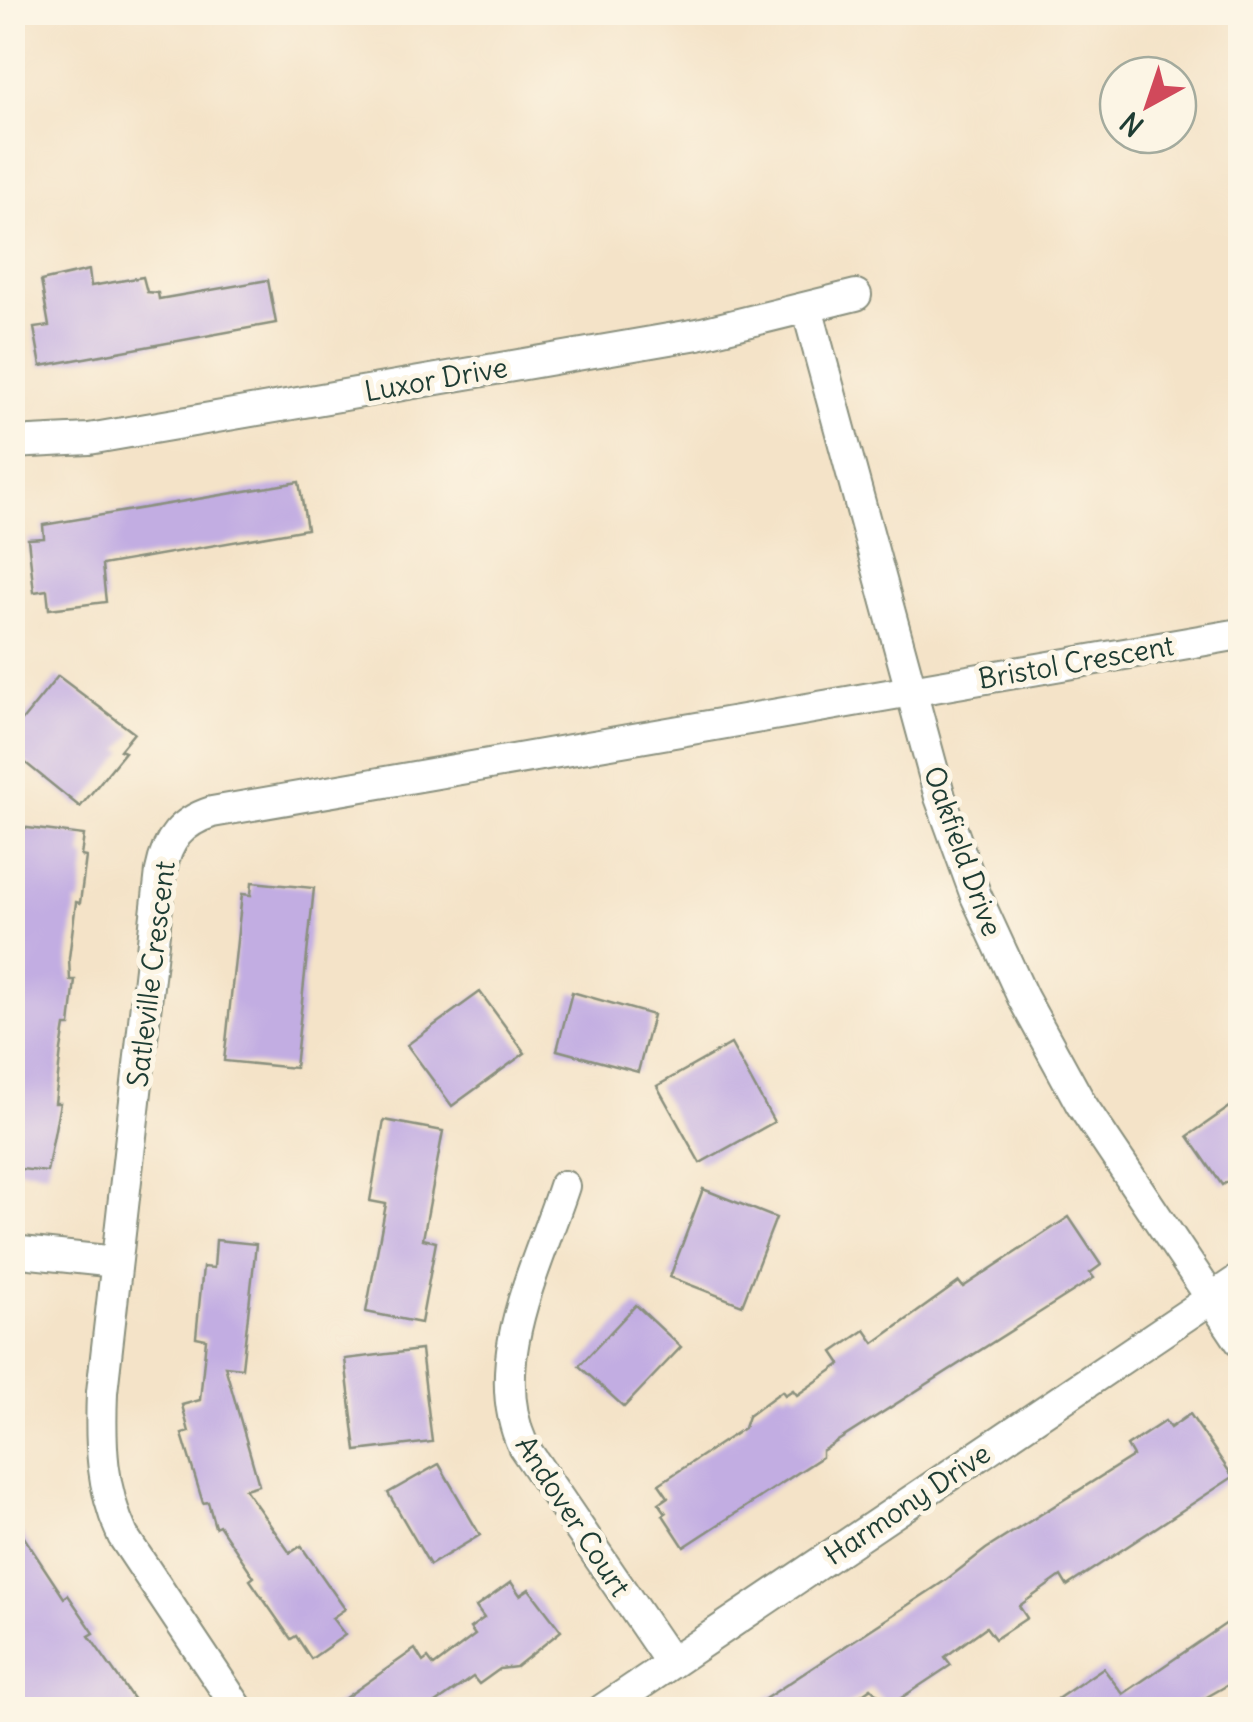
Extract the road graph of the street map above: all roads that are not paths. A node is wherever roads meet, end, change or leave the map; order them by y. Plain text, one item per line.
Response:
1 (856, 295) dead end
2 (807, 308) junction
3 (12, 443) edge
4 (1240, 634) edge
5 (911, 691) junction
6 (564, 1186) dead end
7 (12, 1251) edge
8 (116, 1262) junction
9 (1240, 1279) edge
10 (1212, 1298) junction
11 (1240, 1341) edge
12 (671, 1663) junction
13 (239, 1710) edge
14 (602, 1710) edge

1 - 2 street, Luxor Drive
2 - 3 street, Luxor Drive
2 - 5 street, Oakfield Drive
4 - 5 street, Bristol Crescent
5 - 8 street, Satleville Crescent
5 - 10 street, Oakfield Drive
6 - 12 street, Andover Court
7 - 8 street
8 - 13 street, Satleville Crescent
9 - 10 street
10 - 11 street, Oakfield Drive
10 - 12 street, Harmony Drive
12 - 14 street, Harmony Drive

